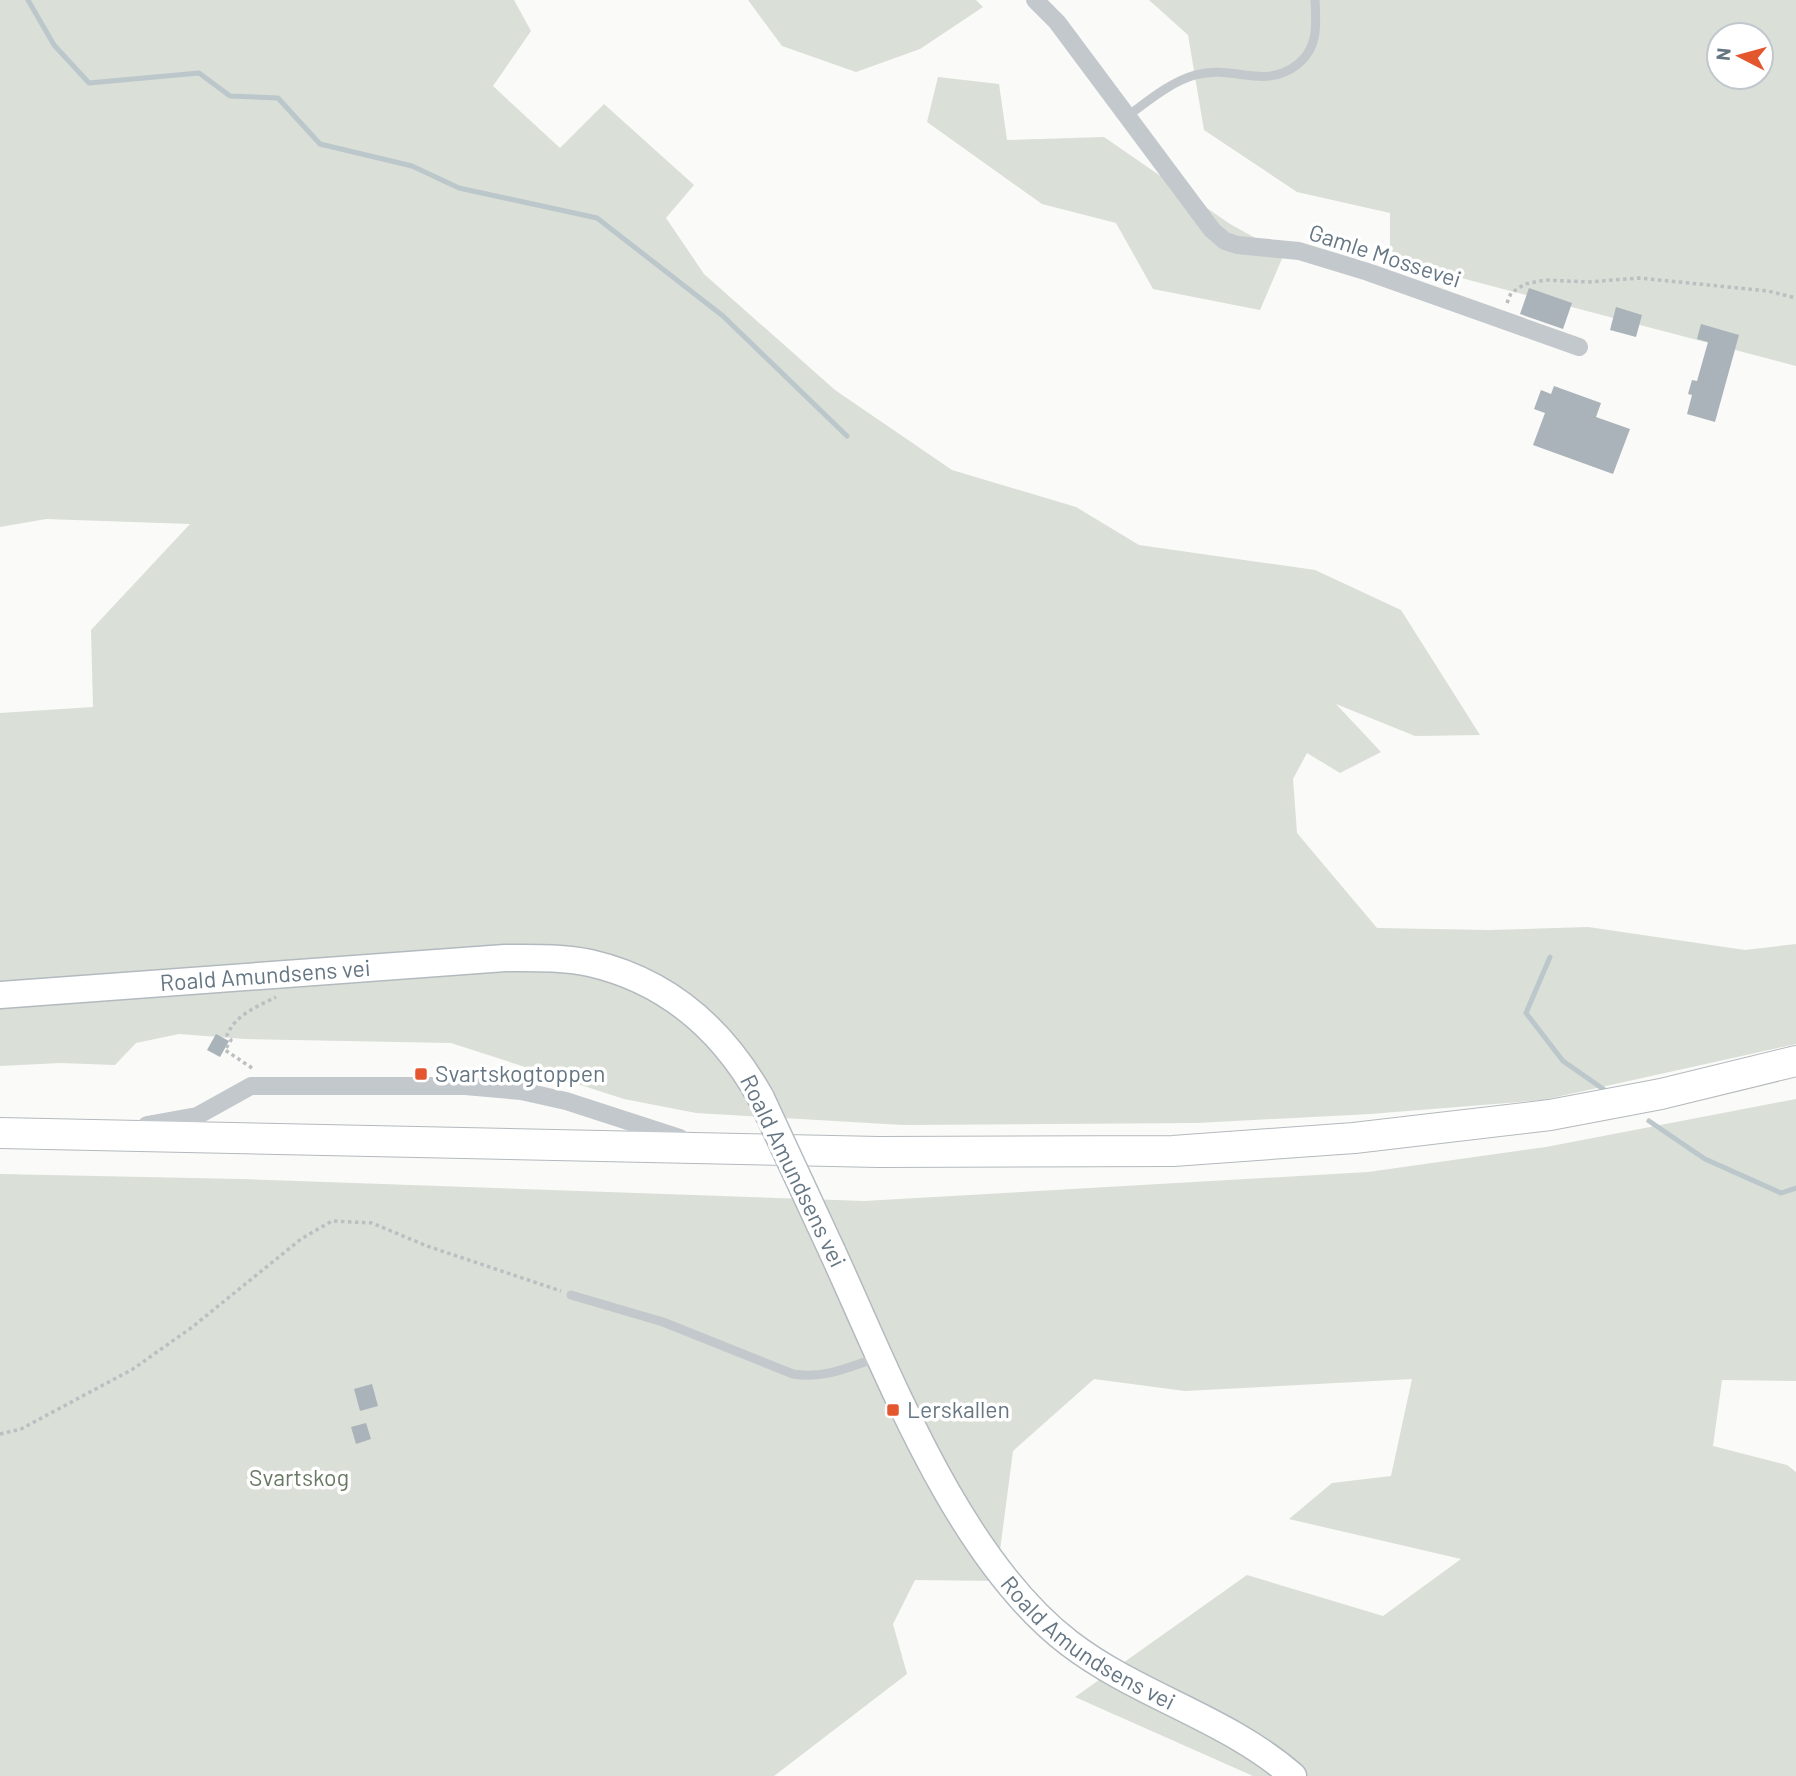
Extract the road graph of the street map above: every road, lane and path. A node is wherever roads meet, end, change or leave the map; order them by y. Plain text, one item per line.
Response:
1 (1035, 0) edge
2 (1315, 0) edge
3 (1126, 117) junction
4 (1796, 298) edge
5 (1500, 321) junction
6 (1579, 347) dead end
7 (290, 974) junction
8 (0, 995) edge
9 (1796, 1061) edge
10 (1796, 1077) edge
11 (269, 1084) junction
12 (0, 1133) edge
13 (71, 1134) junction
14 (0, 1148) edge
15 (717, 1149) junction
16 (571, 1295) joint
17 (881, 1356) junction
18 (0, 1434) edge
19 (1293, 1776) edge

1 - 3 street, Gamle Mossevei
2 - 3 lane
3 - 5 street, Gamle Mossevei
4 - 5 path
5 - 6 street, Gamle Mossevei
7 - 8 main road, Roald Amundsens vei
7 - 11 path
7 - 17 main road, Roald Amundsens vei, bridge
9 - 15 highway
10 - 14 highway
11 - 13 street
11 - 15 street
12 - 13 highway
13 - 15 highway
16 - 17 lane
16 - 18 path
17 - 19 main road, Roald Amundsens vei

